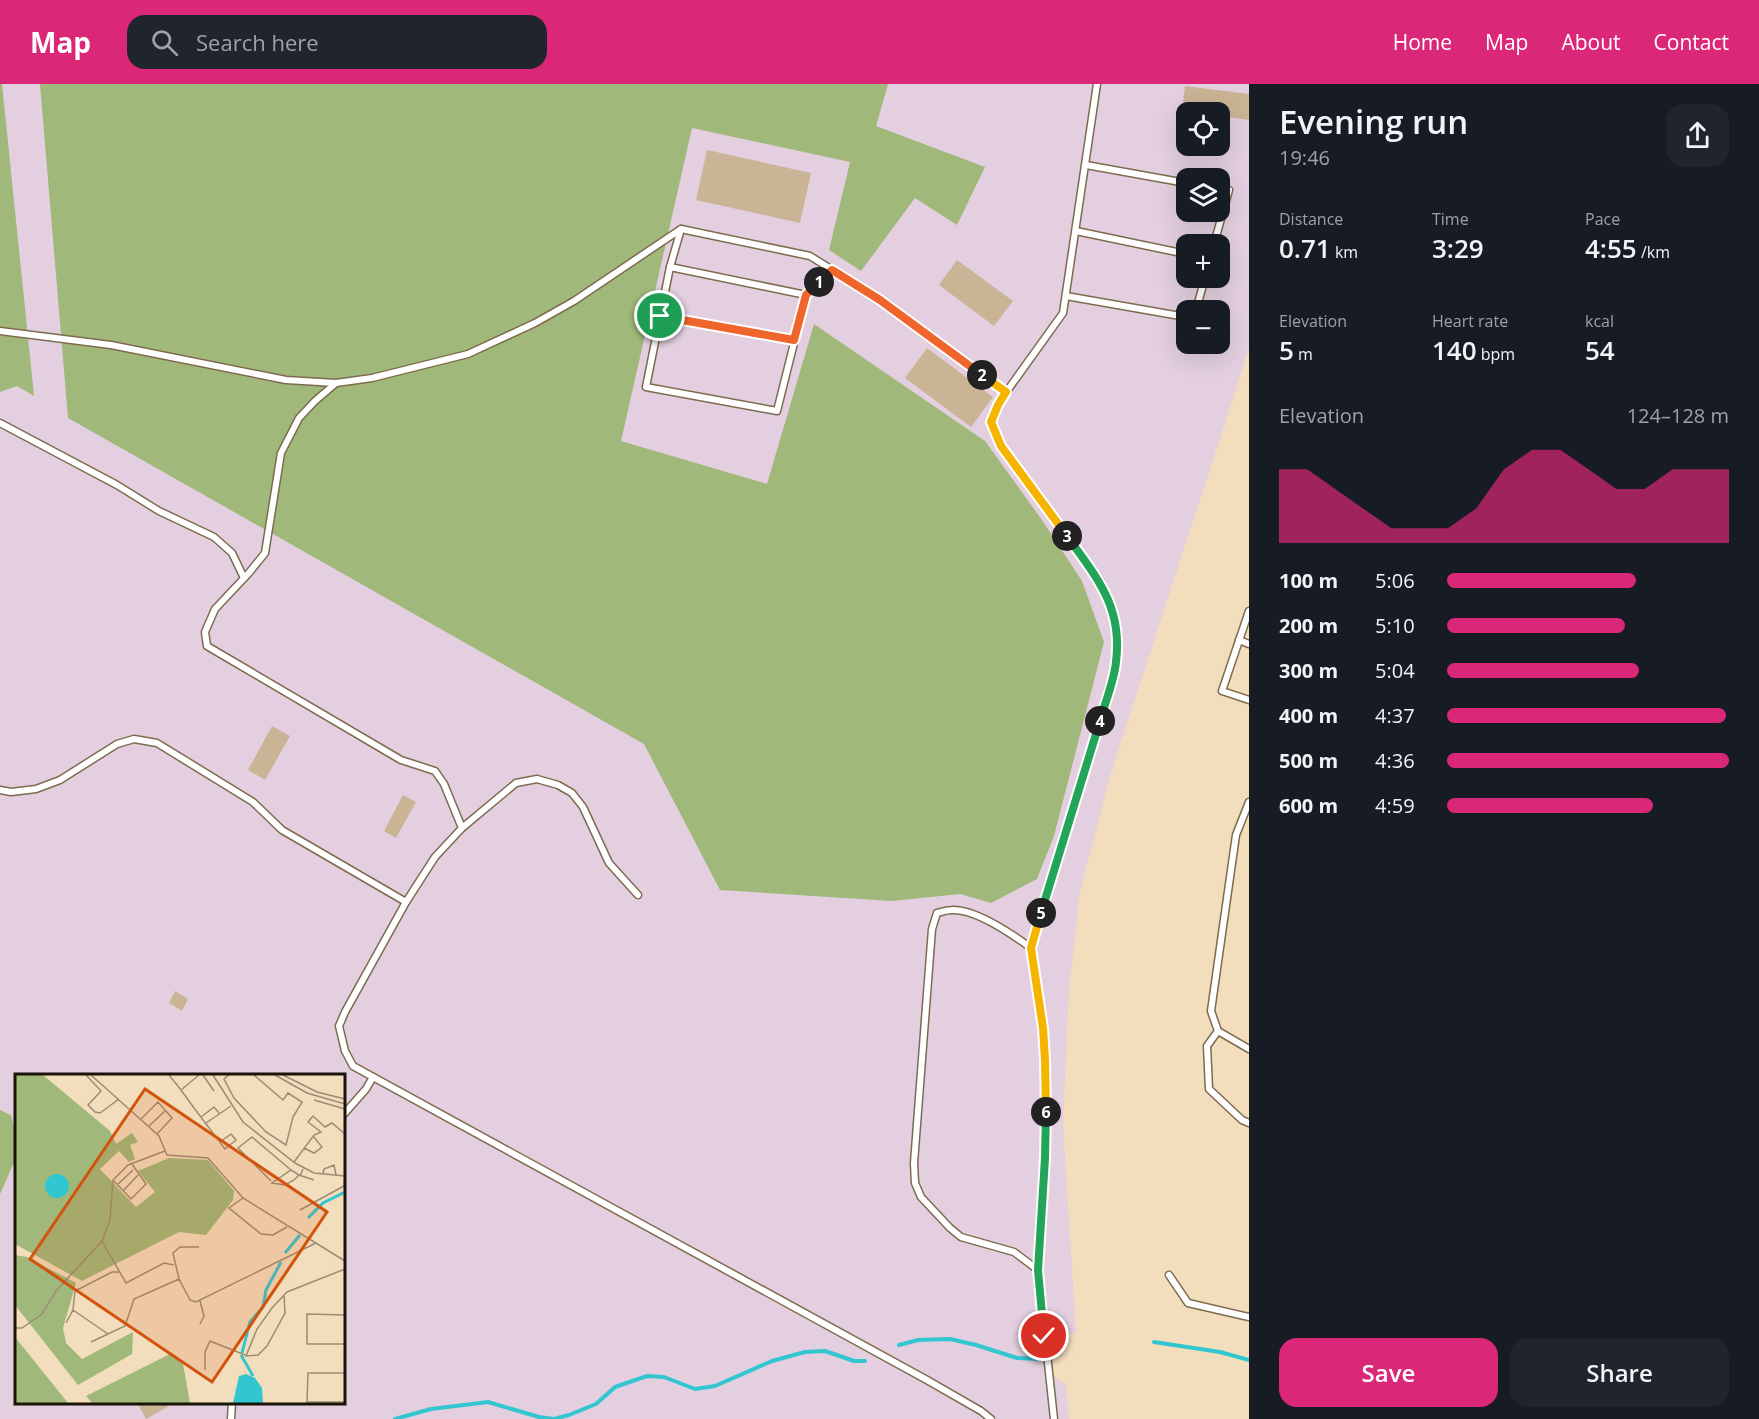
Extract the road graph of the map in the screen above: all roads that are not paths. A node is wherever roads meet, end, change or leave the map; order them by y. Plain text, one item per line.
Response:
1 (1097, 84) edge
2 (1086, 165) junction
3 (1176, 181) edge
4 (681, 229) junction
5 (1076, 231) junction
6 (1176, 252) edge
7 (670, 267) junction
8 (832, 270) junction
9 (806, 295) junction
10 (1066, 296) junction
11 (1176, 315) edge
12 (660, 316) junction
13 (0, 331) edge
14 (794, 340) junction
15 (336, 383) junction
16 (1006, 392) junction
17 (0, 423) edge
18 (244, 578) junction
19 (1249, 611) edge
20 (1239, 640) junction
21 (1249, 644) edge
22 (1249, 700) edge
23 (0, 790) edge
24 (1249, 802) edge
25 (462, 828) junction
26 (638, 895) dead end
27 (406, 902) junction
28 (1031, 948) junction
29 (1218, 1031) junction
30 (1249, 1048) edge
31 (373, 1077) junction
32 (345, 1113) edge
33 (1249, 1123) edge
34 (1038, 1270) junction
35 (1169, 1275) dead end
36 (1249, 1317) edge
37 (232, 1404) edge
38 (231, 1419) edge
39 (991, 1419) edge
40 (1054, 1419) edge

1 - 2 lane
2 - 3 lane
2 - 5 lane
4 - 7 lane
4 - 8 lane
4 - 15 lane
5 - 6 lane
5 - 10 lane
7 - 9 lane
7 - 12 lane
8 - 9 lane
8 - 16 lane
9 - 14 lane
10 - 11 lane
10 - 16 lane
12 - 14 lane
12 - 14 lane
13 - 15 lane
15 - 18 lane
16 - 28 lane
17 - 18 lane
18 - 25 lane
19 - 20 lane
20 - 21 lane
20 - 22 lane
23 - 27 lane
24 - 29 lane
25 - 26 lane
25 - 27 lane
27 - 31 lane
28 - 34 lane
28 - 34 lane
29 - 30 lane
29 - 33 lane
31 - 32 lane
31 - 39 lane
34 - 40 lane
35 - 36 lane
37 - 38 lane

